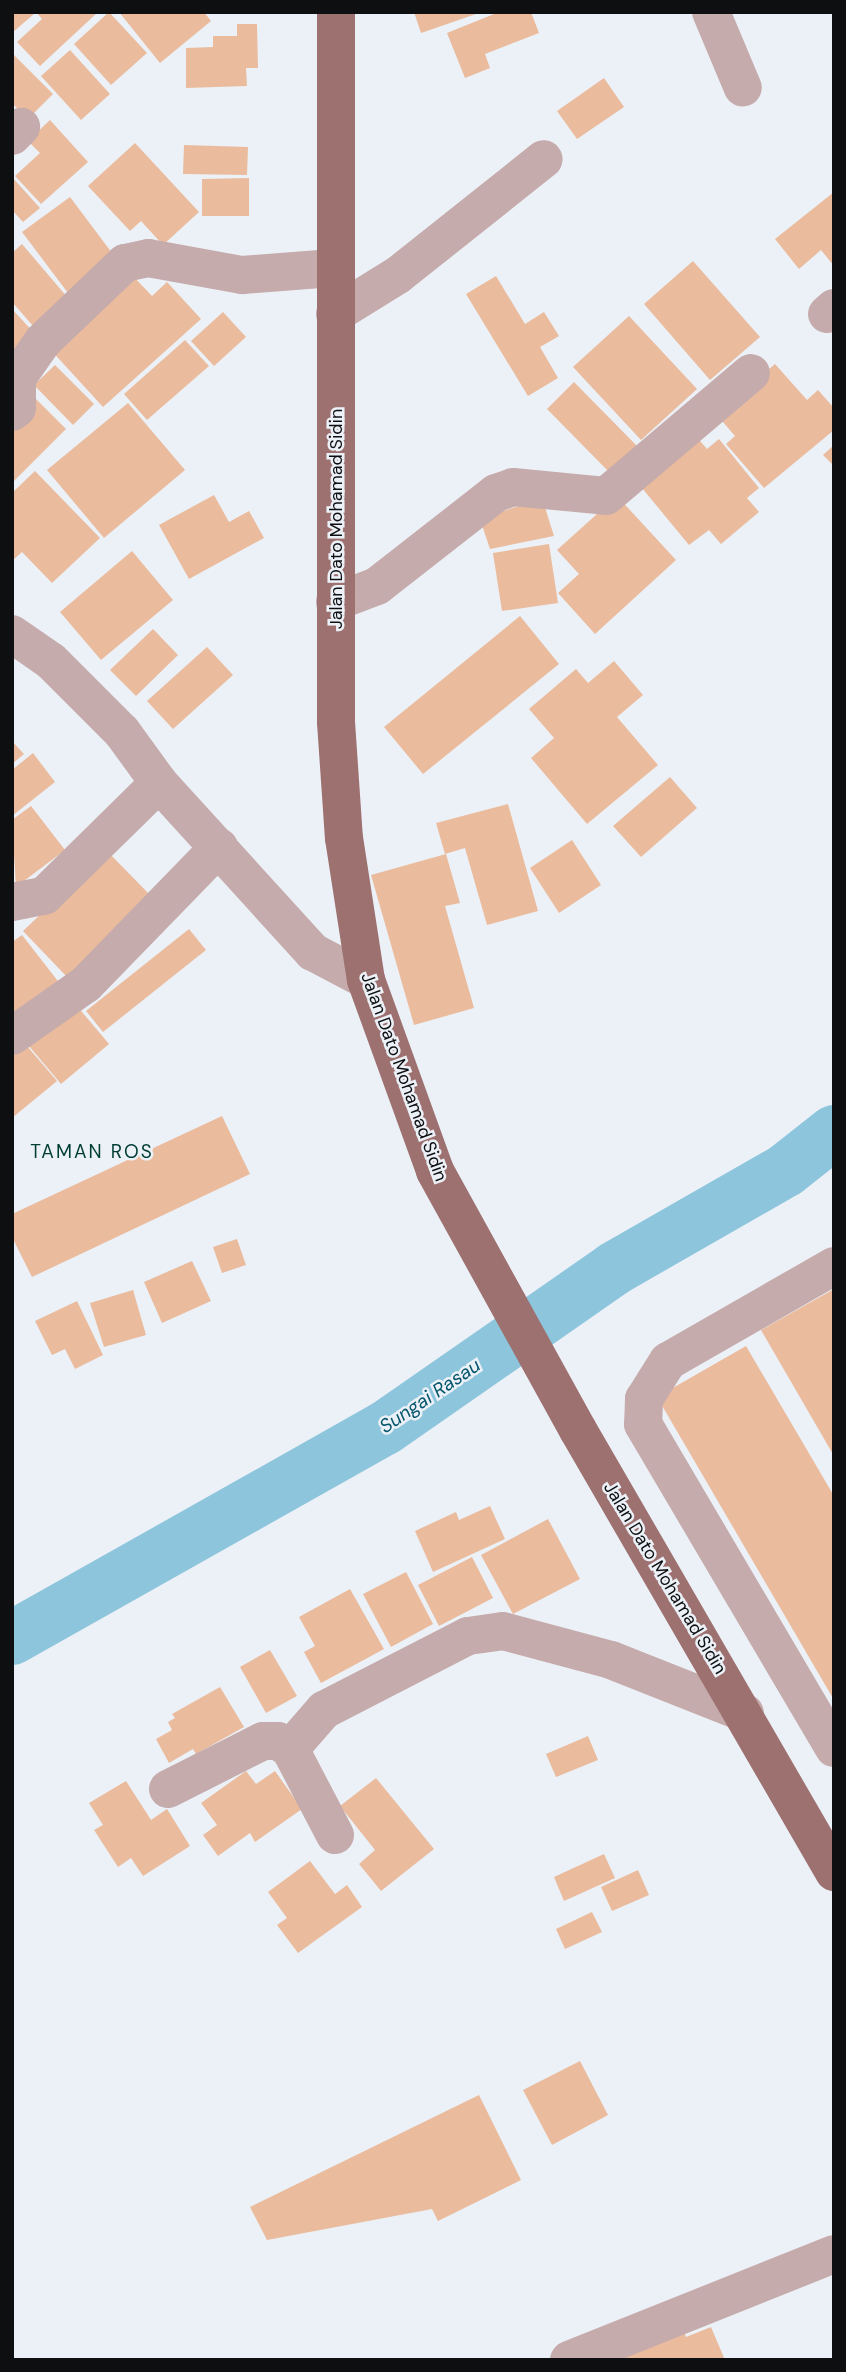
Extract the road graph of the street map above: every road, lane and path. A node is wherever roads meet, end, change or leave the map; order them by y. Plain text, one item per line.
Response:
1 (336, 12) edge
2 (711, 12) edge
3 (743, 89) dead end
4 (544, 159) dead end
5 (332, 268) junction
6 (335, 314) junction
7 (751, 373) dead end
8 (12, 412) edge
9 (335, 602) junction
10 (12, 634) edge
11 (159, 783) junction
12 (219, 847) junction
13 (12, 902) edge
14 (366, 980) junction
15 (12, 1036) edge
16 (834, 1266) edge
17 (745, 1713) junction
18 (834, 1748) edge
19 (290, 1749) junction
20 (168, 1789) dead end
21 (335, 1835) dead end
22 (834, 1872) edge
23 (834, 2254) edge
24 (569, 2360) edge

1 - 5 main road, Jalan Dato Mohamad Sidin
2 - 3 street
4 - 6 street
5 - 6 main road, Jalan Dato Mohamad Sidin
5 - 8 street
6 - 9 main road, Jalan Dato Mohamad Sidin
7 - 9 street
9 - 14 main road, Jalan Dato Mohamad Sidin
10 - 11 street
11 - 12 street
11 - 13 street
12 - 14 street
12 - 15 street
14 - 17 main road, Jalan Dato Mohamad Sidin
16 - 18 street
17 - 19 street
17 - 22 main road, Jalan Dato Mohamad Sidin
19 - 20 street
19 - 21 street
23 - 24 street

